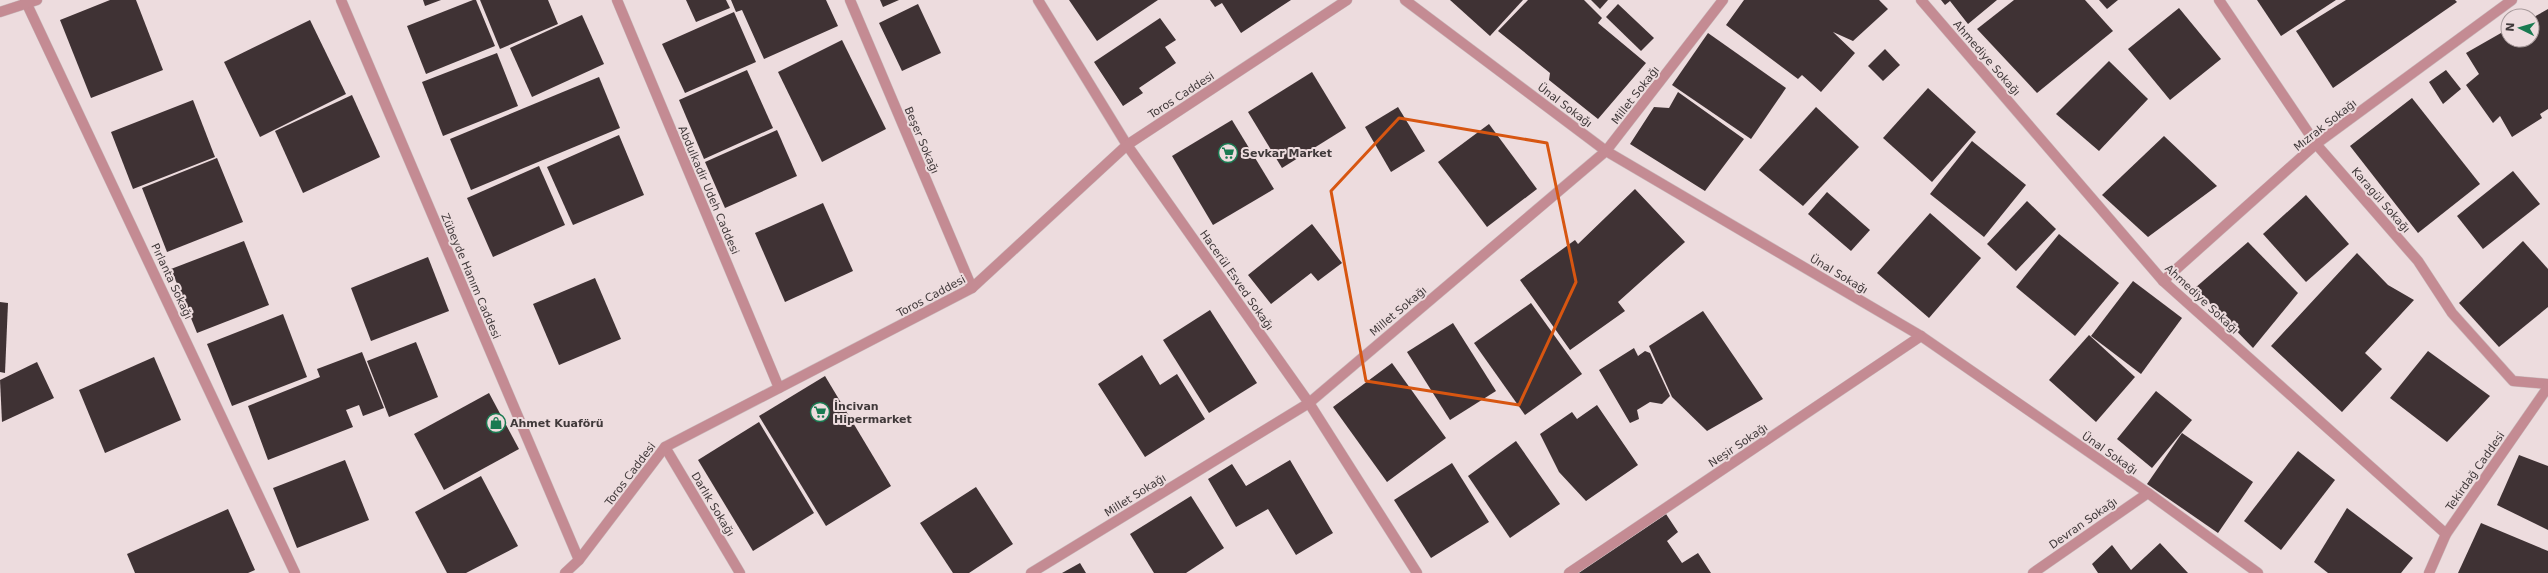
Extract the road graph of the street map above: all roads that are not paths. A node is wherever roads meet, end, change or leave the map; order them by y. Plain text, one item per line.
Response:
1 (341, 0) edge
2 (617, 0) edge
3 (850, 0) edge
4 (1038, 0) edge
5 (1347, 0) edge
6 (1405, 0) edge
7 (1723, 0) edge
8 (1921, 0) edge
9 (2219, 0) edge
10 (2512, 0) edge
11 (30, 1) edge
12 (0, 12) edge
13 (2316, 144) junction
14 (1127, 145) junction
15 (1606, 151) junction
16 (2163, 281) junction
17 (972, 288) junction
18 (1921, 336) junction
19 (2548, 384) edge
20 (2548, 387) edge
21 (779, 388) junction
22 (1309, 402) junction
23 (665, 447) junction
24 (2148, 493) junction
25 (2446, 534) junction
26 (579, 560) junction
27 (296, 573) edge
28 (565, 573) edge
29 (740, 573) edge
30 (1031, 573) edge
31 (1417, 573) edge
32 (1569, 573) edge
33 (2033, 573) edge
34 (2258, 573) edge
35 (2429, 573) edge

1 - 26 street, Zübeyde Hanım Caddesi
2 - 21 street, Abdulkadir Udeh Caddesi
3 - 17 street, Beşer Sokağı
4 - 14 street, Hacerül Esved Sokağı
5 - 14 street, Toros Caddesi
6 - 15 street, Ünal Sokağı
7 - 15 street, Millet Sokağı
8 - 16 street, Ahmediye Sokağı
9 - 13 street, Karagül Sokağı
10 - 13 street, Mızrak Sokağı
11 - 12 street
11 - 27 street, Pırlanta Sokağı
13 - 16 street, Mızrak Sokağı
13 - 19 street, Karagül Sokağı
14 - 17 street, Toros Caddesi
14 - 22 street, Hacerül Esved Sokağı
15 - 18 street, Ünal Sokağı
15 - 22 street, Millet Sokağı
16 - 25 street, Ahmediye Sokağı
17 - 21 street, Toros Caddesi
18 - 24 street, Ünal Sokağı
18 - 32 street, Neşir Sokağı
20 - 25 street, Tekirdağ Caddesi
21 - 23 street, Toros Caddesi
22 - 30 street, Millet Sokağı
22 - 31 street, Hacerül Esved Sokağı
23 - 26 street, Toros Caddesi
23 - 29 street, Darlık Sokağı
24 - 33 street, Devran Sokağı
24 - 34 street, Ünal Sokağı
25 - 35 street, Tekirdağ Caddesi
26 - 28 street, Toros Caddesi

